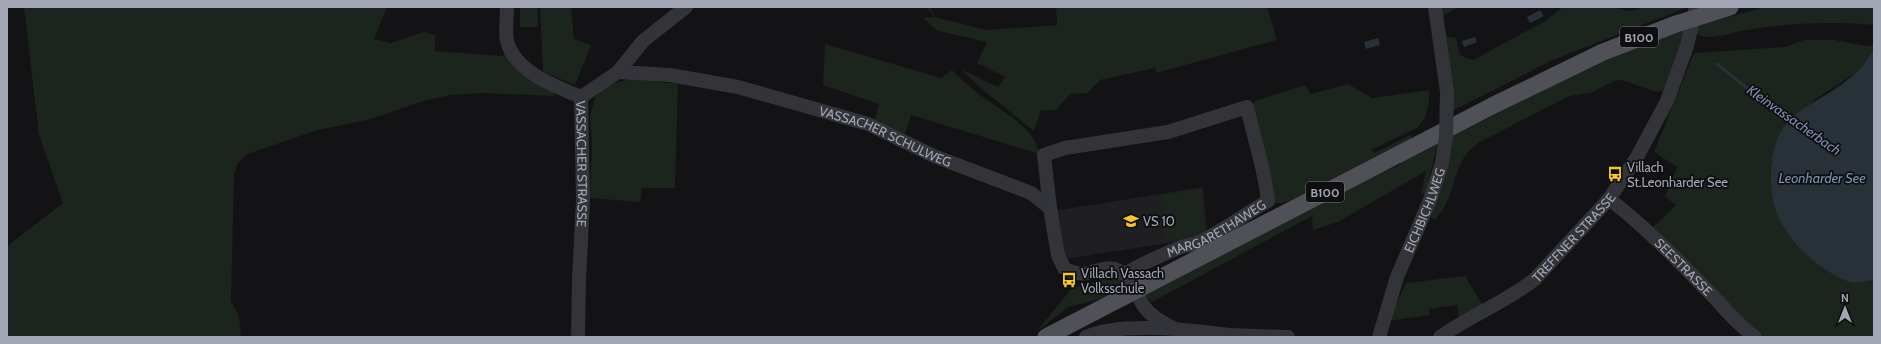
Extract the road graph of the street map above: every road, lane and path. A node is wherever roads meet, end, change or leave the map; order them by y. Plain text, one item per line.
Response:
1 (507, 7) edge
2 (686, 7) edge
3 (1435, 7) edge
4 (1730, 7) edge
5 (1702, 11) edge
6 (618, 72) junction
7 (581, 97) junction
8 (1609, 200) junction
9 (1050, 208) junction
10 (1125, 274) junction
11 (1138, 296) junction
12 (1125, 329) junction
13 (1175, 329) junction
14 (1231, 336) edge
15 (578, 337) edge
16 (1046, 337) edge
17 (1086, 337) edge
18 (1288, 337) edge
19 (1379, 337) edge
20 (1440, 337) edge
21 (1755, 337) edge

1 - 7 street, VASSACHER STRASSE
2 - 6 street
3 - 19 street, EICHBICHLWEG, bridge
4 - 5 main road, B100
5 - 8 street, TREFFNER STRASSE
5 - 16 main road, B100, bridge
6 - 7 street
6 - 9 street, VASSACHER SCHULWEG
7 - 15 street, VASSACHER STRASSE
8 - 20 street, TREFFNER STRASSE
8 - 21 street, SEESTRASSE
9 - 10 street
9 - 10 street, MARGARETHAWEG
10 - 11 street
11 - 12 street
11 - 13 street
12 - 13 street
12 - 17 street
13 - 14 street
14 - 18 street

